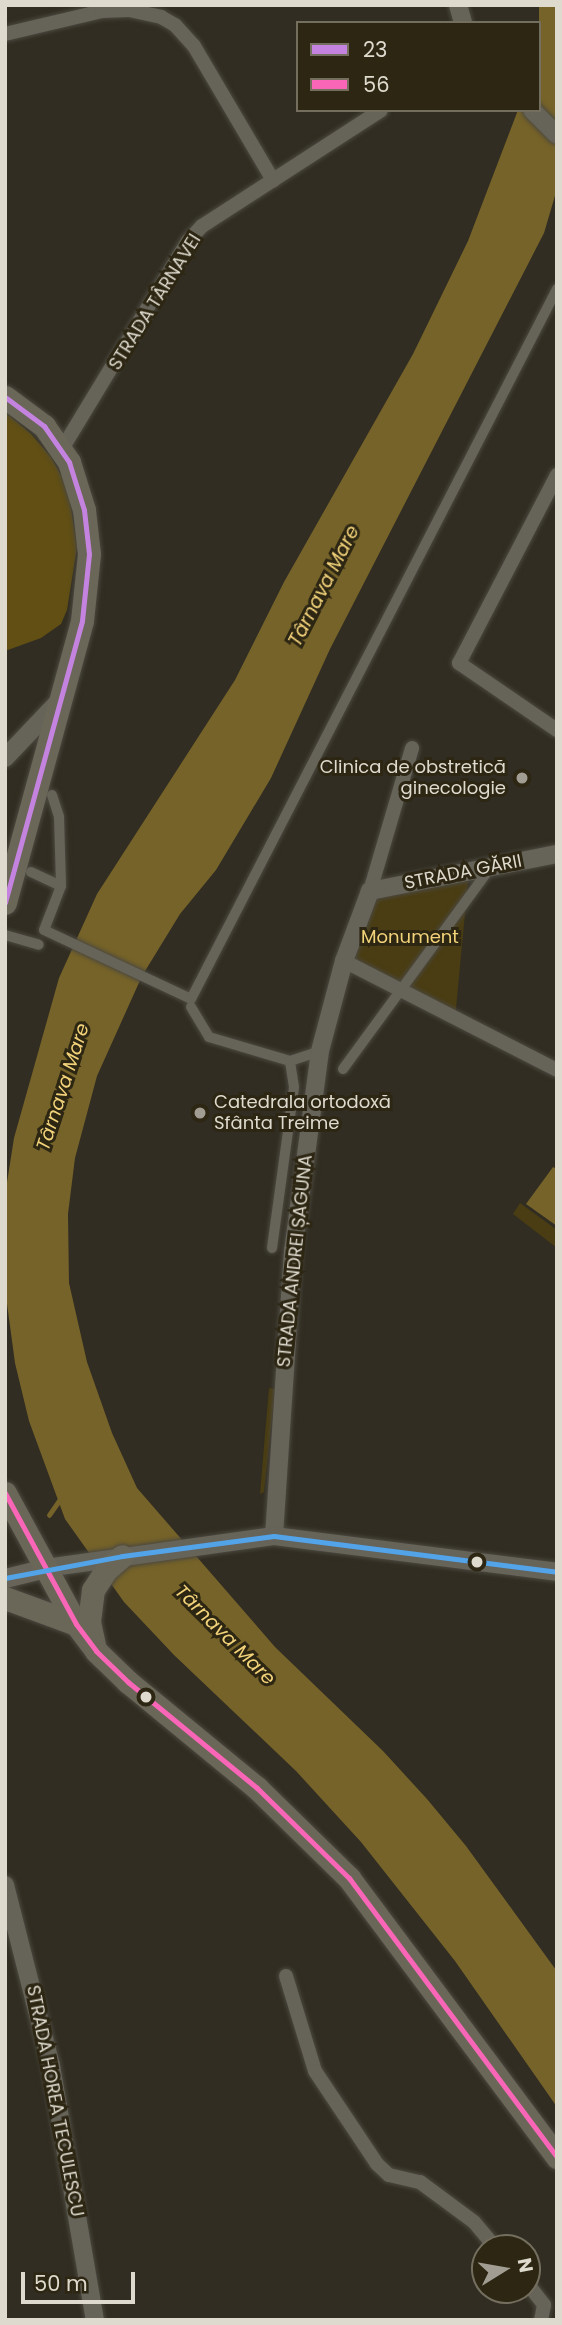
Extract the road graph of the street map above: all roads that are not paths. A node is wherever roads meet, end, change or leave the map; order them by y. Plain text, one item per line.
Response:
1 (5, 34) edge
2 (378, 112) edge
3 (534, 112) edge
4 (557, 135) edge
5 (273, 180) junction
6 (557, 289) edge
7 (5, 397) edge
8 (62, 449) junction
9 (554, 485) edge
10 (62, 698) junction
11 (557, 730) edge
12 (412, 748) dead end
13 (5, 758) edge
14 (52, 795) dead end
15 (557, 854) edge
16 (491, 867) junction
17 (31, 872) dead end
18 (61, 886) junction
19 (370, 891) junction
20 (6, 898) edge
21 (5, 935) edge
22 (39, 945) dead end
23 (344, 961) junction
24 (399, 991) junction
25 (191, 1003) junction
26 (320, 1051) junction
27 (290, 1061) junction
28 (343, 1069) dead end
29 (557, 1070) edge
30 (272, 1248) dead end
31 (5, 1493) edge
32 (274, 1536) junction
33 (122, 1556) junction
34 (46, 1569) junction
35 (557, 1572) edge
36 (5, 1578) edge
37 (5, 1598) edge
38 (75, 1624) junction
39 (96, 1651) junction
40 (5, 1885) edge
41 (286, 1976) dead end
42 (557, 2157) edge
43 (484, 2234) edge
44 (541, 2301) edge
45 (95, 2320) edge
46 (541, 2320) edge

1 - 5 street
2 - 5 street, STRADA TÂRNAVEI
3 - 4 street
5 - 8 street, STRADA TÂRNAVEI
6 - 25 street
7 - 8 highway
8 - 10 highway
9 - 11 street
10 - 13 street
10 - 20 highway
12 - 19 street, STRADA ANDREI ȘAGUNA
14 - 18 street
15 - 16 street, STRADA GĂRII
16 - 19 street, STRADA GĂRII
16 - 24 street
17 - 18 street
18 - 25 street
19 - 23 street, STRADA ANDREI ȘAGUNA
21 - 22 street
23 - 24 street
23 - 26 street, STRADA ANDREI ȘAGUNA
24 - 28 street
24 - 29 street
25 - 27 street
26 - 27 street
26 - 32 street, STRADA ANDREI ȘAGUNA
27 - 30 street, STRADA ANDREI ȘAGUNA
31 - 34 highway
32 - 33 street
32 - 35 street
33 - 34 street
33 - 39 highway
34 - 36 main road
34 - 38 highway
37 - 38 highway
38 - 39 highway
39 - 42 highway
40 - 45 street, STRADA HOREA TECULESCU
41 - 43 street
44 - 46 street

